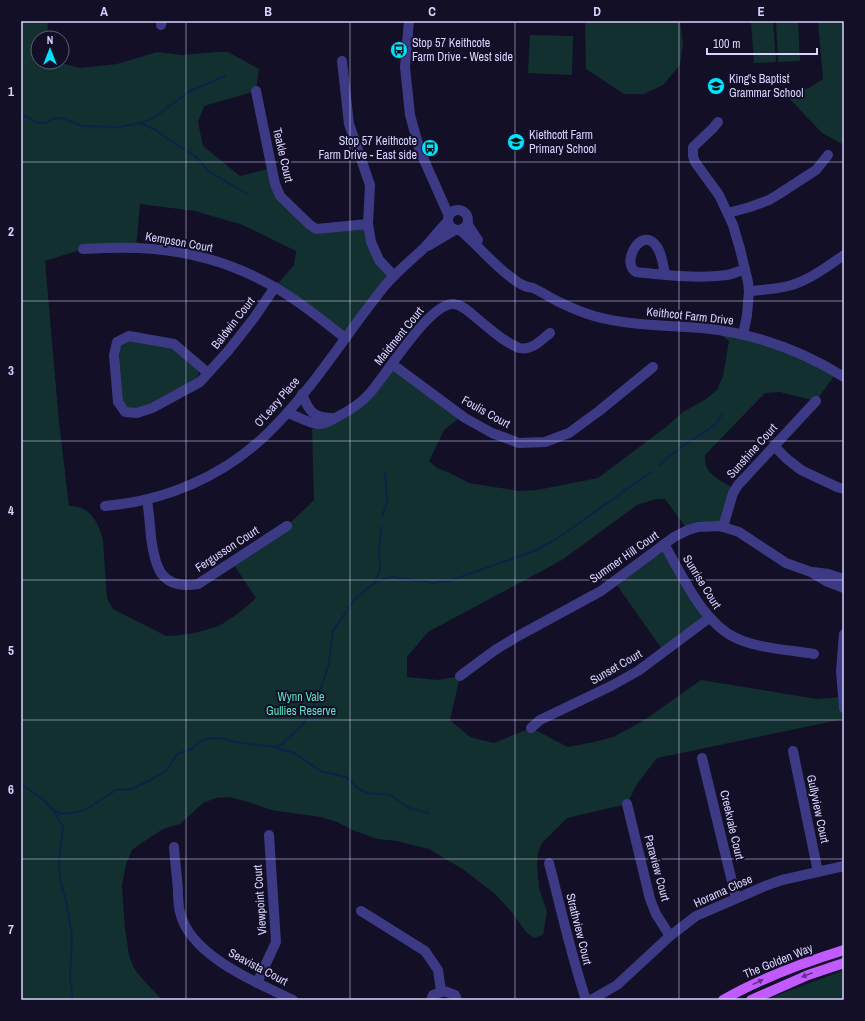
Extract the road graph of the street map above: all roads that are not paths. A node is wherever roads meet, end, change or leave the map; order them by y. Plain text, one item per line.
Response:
1 (409, 21) edge
2 (342, 61) dead end
3 (256, 91) dead end
4 (718, 122) dead end
5 (828, 155) dead end
6 (728, 213) junction
7 (451, 216) junction
8 (368, 224) junction
9 (461, 229) junction
10 (83, 248) dead end
11 (423, 249) junction
12 (844, 255) edge
13 (745, 269) junction
14 (665, 274) dead end
15 (394, 276) junction
16 (275, 287) junction
17 (749, 291) junction
18 (550, 332) dead end
19 (743, 335) junction
20 (345, 338) junction
21 (392, 364) junction
22 (653, 367) dead end
23 (208, 373) junction
24 (844, 376) edge
25 (302, 394) junction
26 (816, 401) dead end
27 (287, 413) junction
28 (335, 418) junction
29 (774, 446) junction
30 (844, 489) edge
31 (147, 500) junction
32 (105, 506) dead end
33 (287, 526) dead end
34 (723, 527) junction
35 (664, 544) junction
36 (811, 572) junction
37 (844, 579) edge
38 (844, 588) edge
39 (709, 618) junction
40 (844, 634) edge
41 (814, 654) dead end
42 (460, 676) dead end
43 (844, 708) edge
44 (531, 728) dead end
45 (793, 751) dead end
46 (702, 758) dead end
47 (626, 804) dead end
48 (269, 835) dead end
49 (174, 847) dead end
50 (549, 863) dead end
51 (844, 866) edge
52 (818, 872) junction
53 (736, 898) junction
54 (361, 912) dead end
55 (670, 936) junction
56 (844, 950) edge
57 (844, 963) edge
58 (257, 983) junction
59 (441, 991) junction
60 (293, 1000) edge
61 (431, 1000) edge
62 (457, 1000) edge
63 (586, 1000) edge
64 (591, 1000) edge
65 (723, 1000) edge
66 (750, 1000) edge

1 - 7 street
2 - 8 street
3 - 8 street, Teakle Court
4 - 6 street
5 - 6 street
6 - 13 street
7 - 9 street
7 - 9 street
7 - 11 street, O'Leary Place
8 - 15 street
9 - 11 street, O'Leary Place
9 - 19 street, Keithcot Farm Drive
10 - 16 street, Kempson Court
11 - 15 street, O'Leary Place
12 - 17 street
13 - 14 street
13 - 17 street
15 - 20 street, O'Leary Place
16 - 20 street, Kempson Court
16 - 23 street, Baldwin Court
17 - 19 street
18 - 21 street, Maidment Court
19 - 24 street, Keithcot Farm Drive
20 - 25 street, O'Leary Place
21 - 22 street, Foulis Court
21 - 28 street, Maidment Court
23 - 23 street, Baldwin Court
25 - 27 street, O'Leary Place
25 - 28 street
26 - 29 street, Sunshine Court
27 - 28 street, Maidment Court
27 - 31 street, O'Leary Place
29 - 30 street
29 - 34 street, Sunshine Court
31 - 32 street, O'Leary Place
31 - 33 street, Fergusson Court
34 - 35 street, Summer Hill Court
34 - 36 street, Summer Hill Court
35 - 39 street, Sunrise Court
35 - 42 street, Summer Hill Court
36 - 37 street, Summer Hill Court
36 - 38 street, Summer Hill Court
39 - 41 street, Sunrise Court
39 - 44 street, Sunset Court
40 - 43 street
45 - 52 street, Gullyview Court
46 - 53 street, Creekvale Court
47 - 55 street, Paraview Court
48 - 58 street, Viewpoint Court
49 - 58 street, Seavista Court
50 - 63 street, Strathview Court
51 - 52 street, Horama Close
52 - 53 street, Horama Close
53 - 55 street, Horama Close
54 - 59 street
55 - 64 street, Horama Close
65 -> 56 main road, The Golden Way
57 -> 66 main road, The Golden Way
58 - 60 street, Seavista Court
59 - 61 street
59 - 62 street

